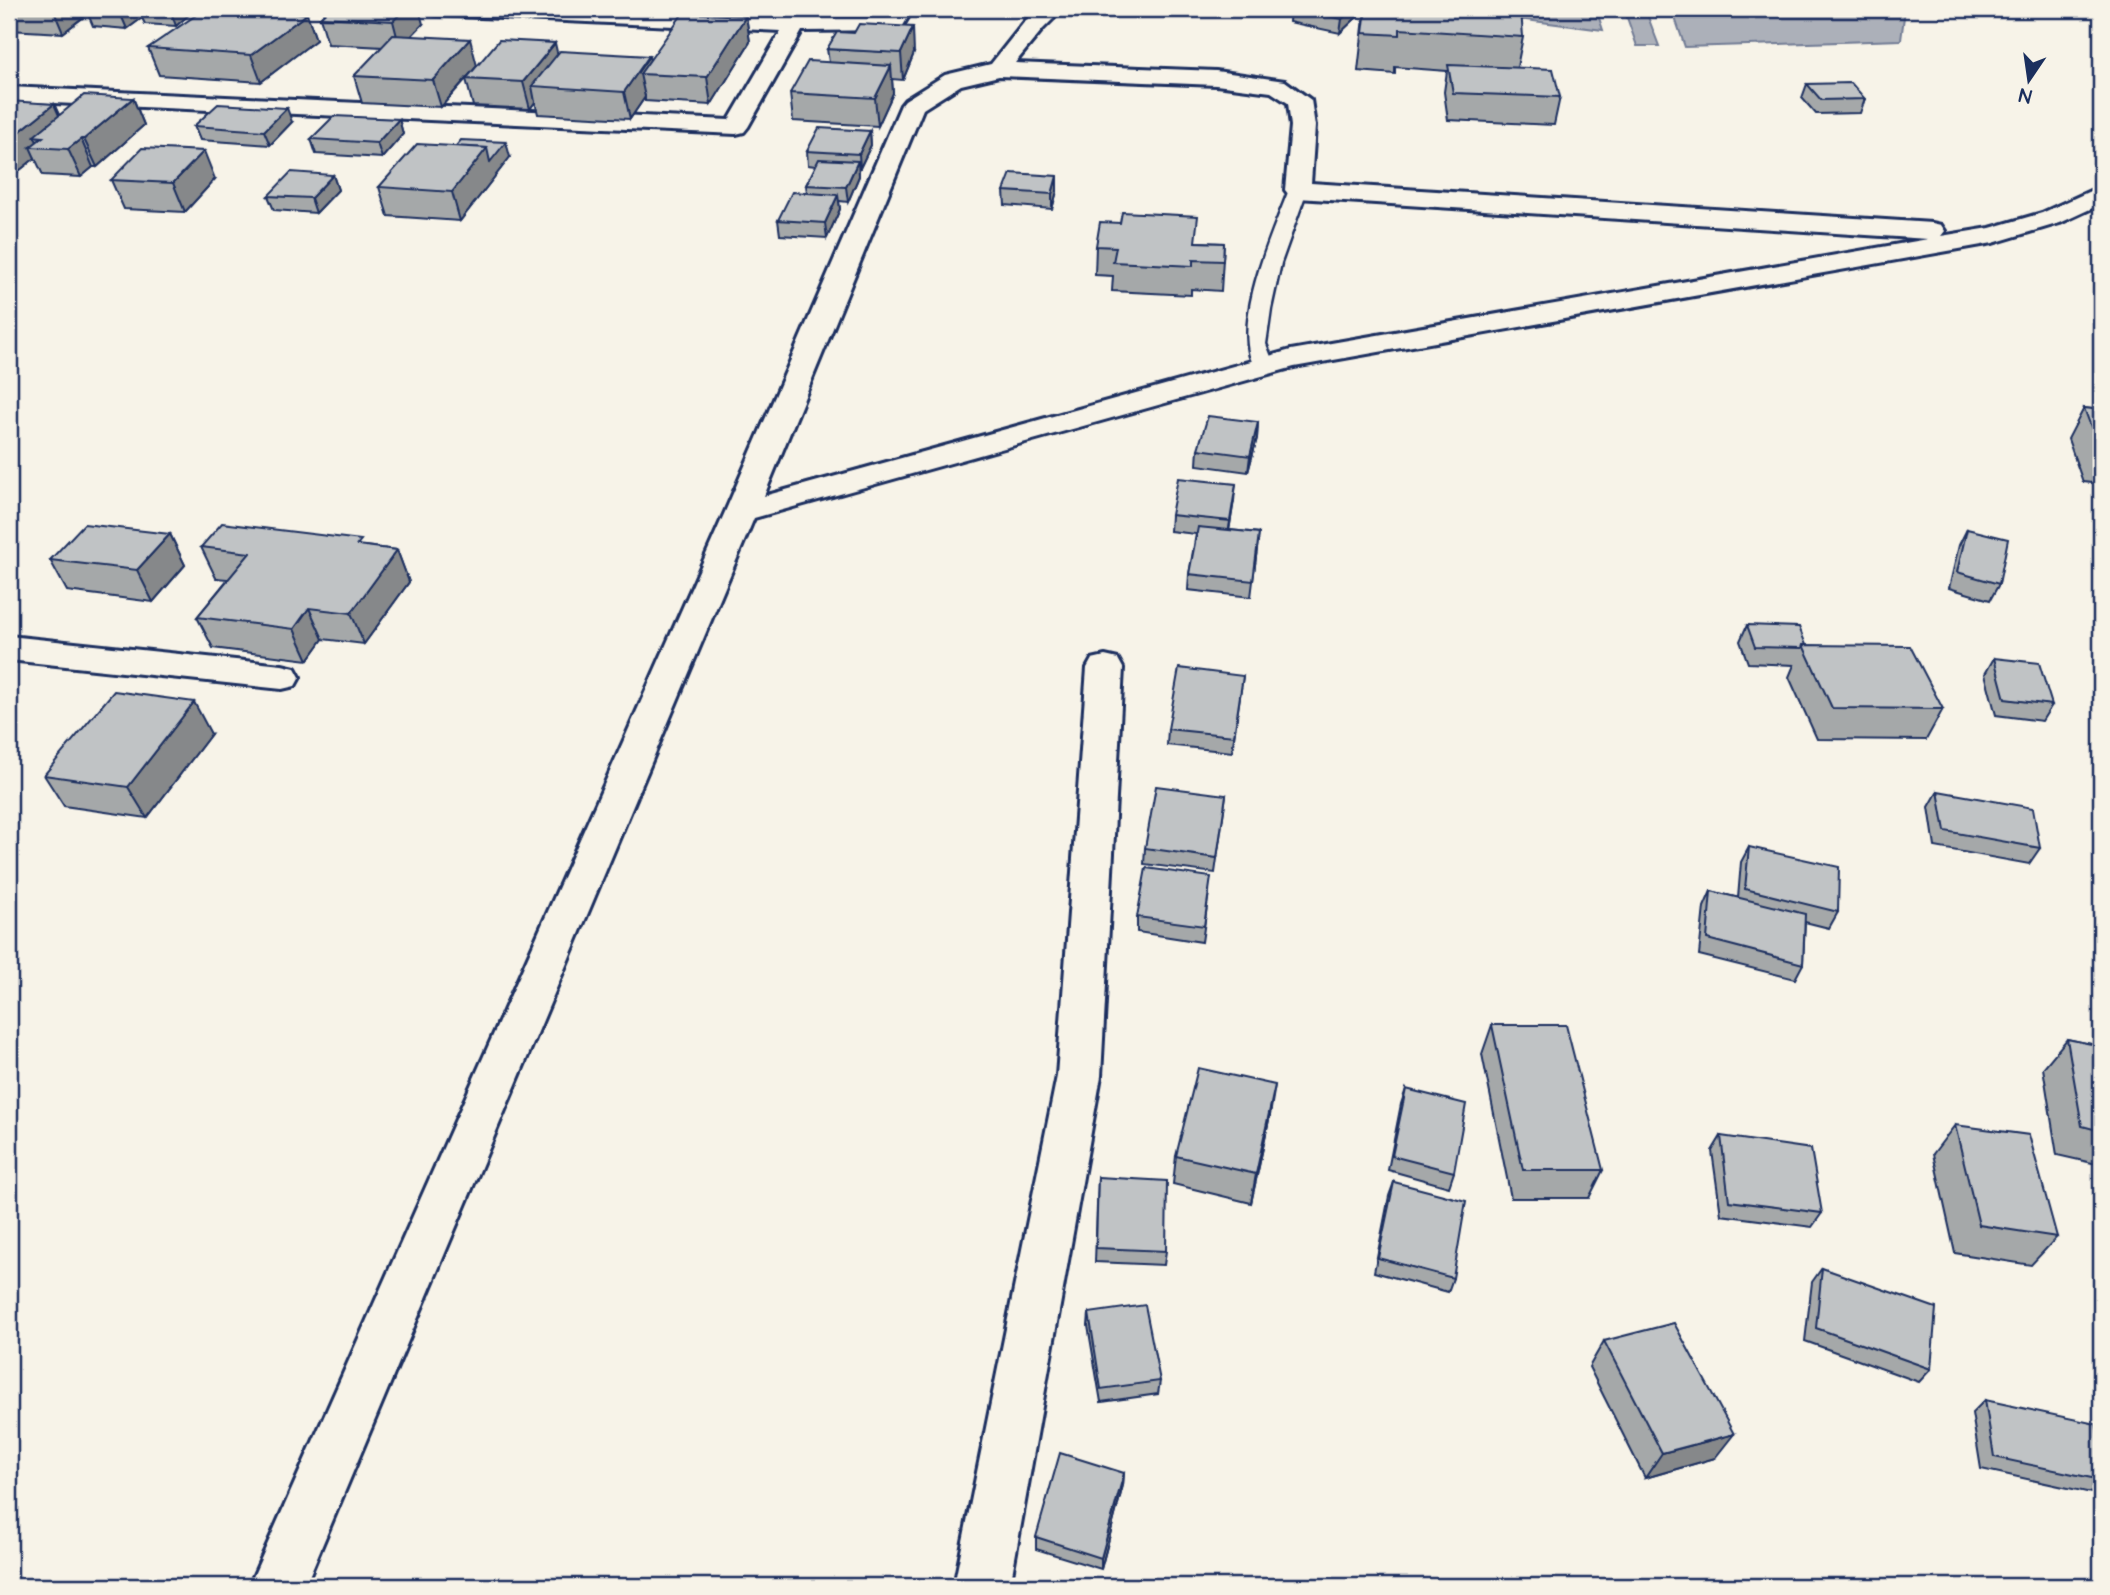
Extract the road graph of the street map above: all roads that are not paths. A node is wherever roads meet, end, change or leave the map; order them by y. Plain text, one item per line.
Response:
1 (437, 9) edge
2 (902, 9) edge
3 (1052, 9) edge
4 (795, 25) junction
5 (999, 69) junction
6 (9, 94) edge
7 (1298, 190) junction
8 (2101, 194) edge
9 (1993, 235) junction
10 (1264, 367) junction
11 (741, 512) junction
12 (9, 648) edge
13 (1105, 668) dead end
14 (282, 677) dead end
15 (277, 1586) edge
16 (982, 1586) edge

1 - 4 street
2 - 4 street
3 - 5 street
4 - 6 street
5 - 7 street
5 - 11 street
7 - 9 street
7 - 10 lane
8 - 9 street
9 - 10 street
10 - 11 street
11 - 15 street
12 - 14 street
13 - 16 street

